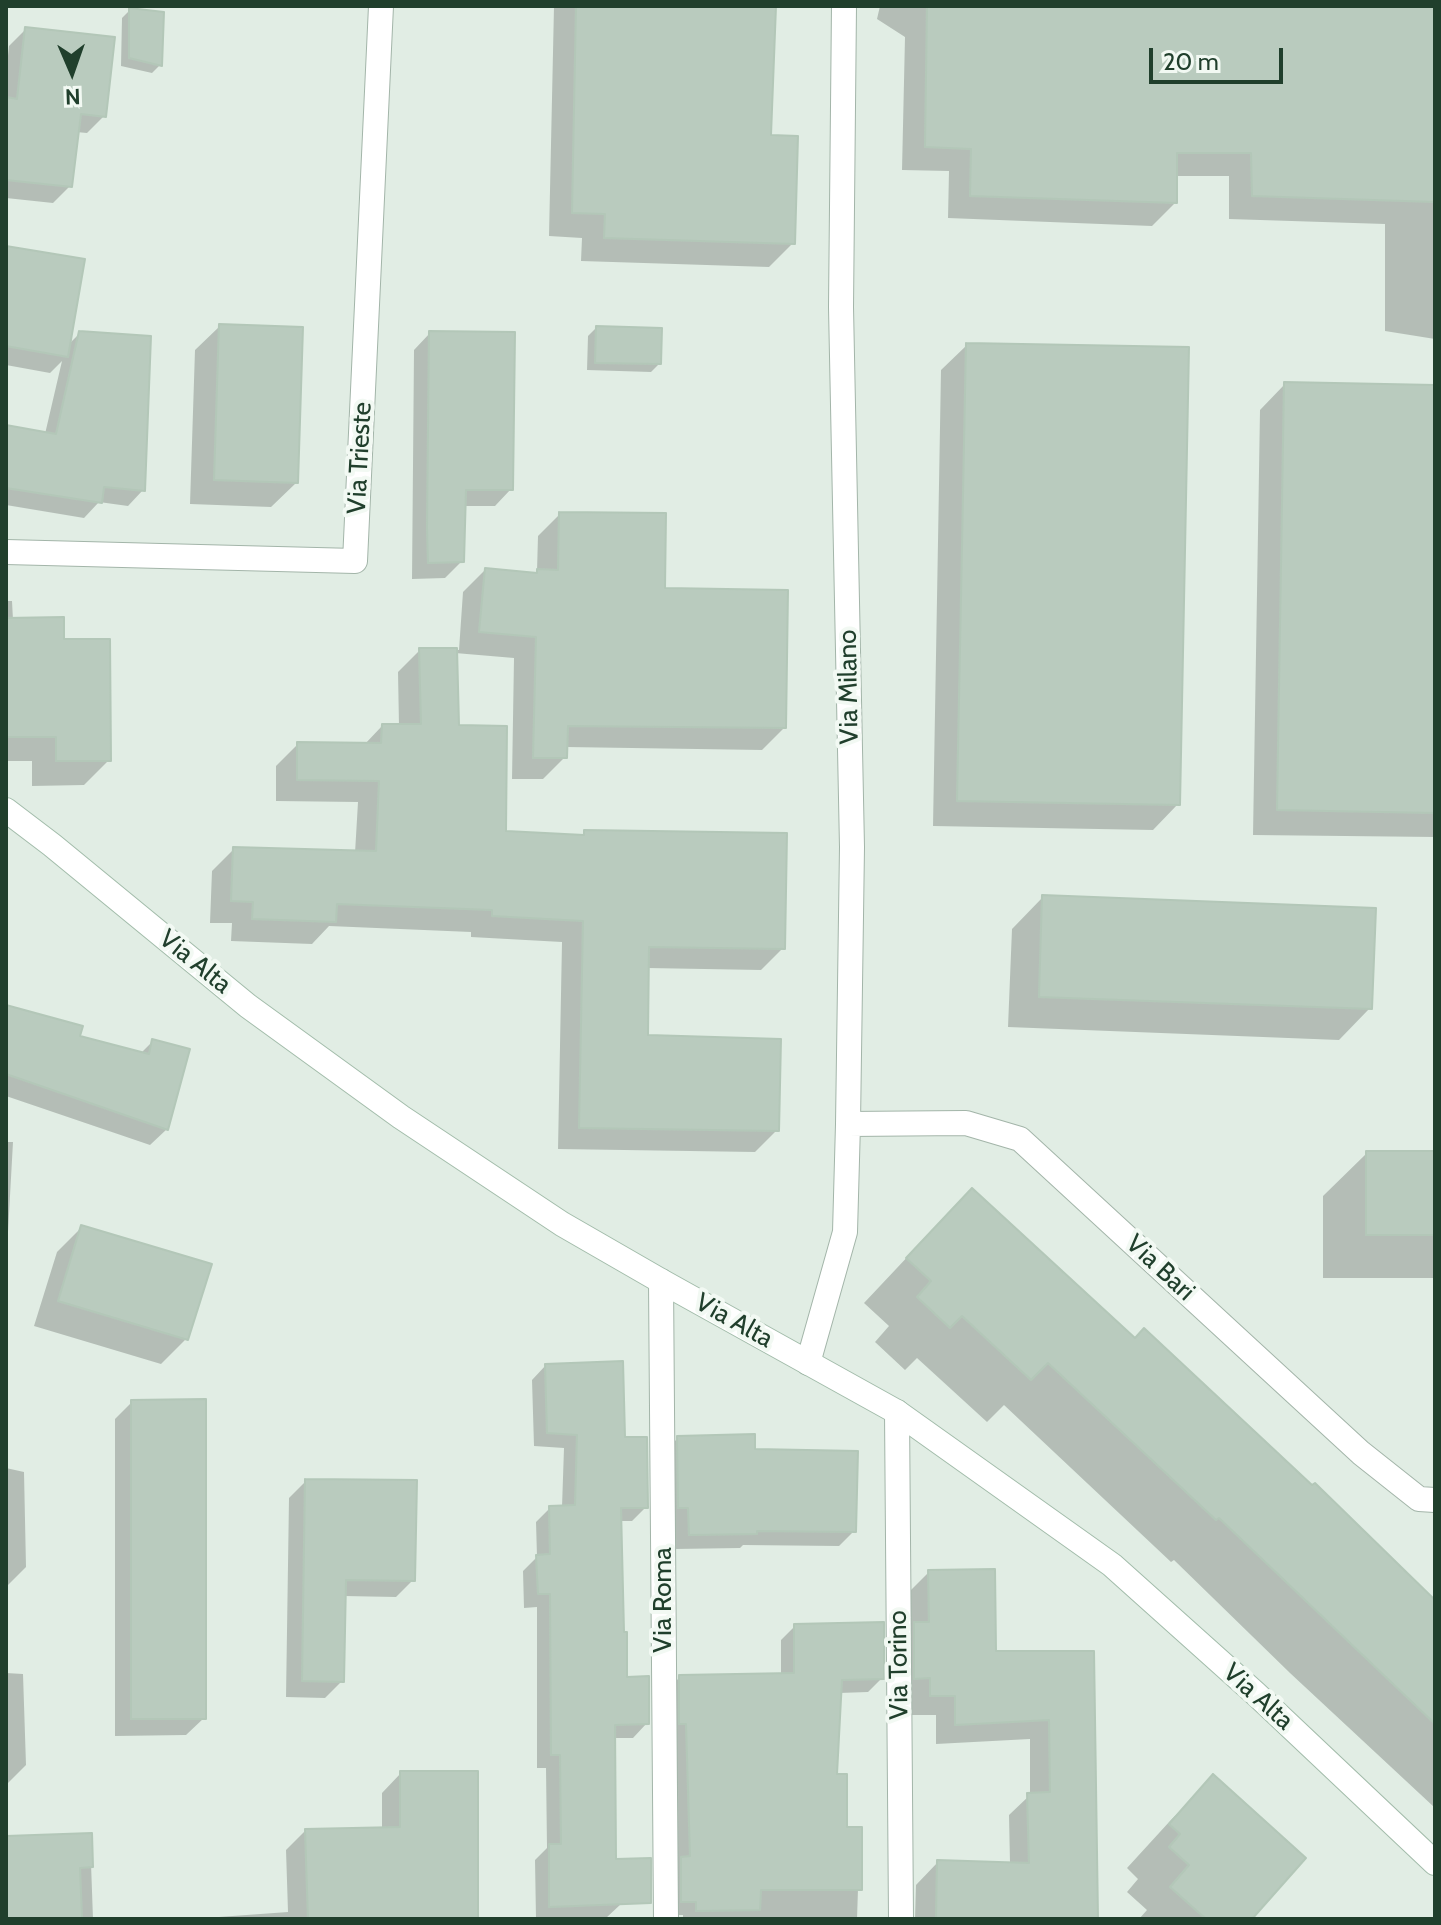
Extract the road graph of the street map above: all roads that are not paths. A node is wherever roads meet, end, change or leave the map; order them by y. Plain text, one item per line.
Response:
1 (381, 6) edge
2 (844, 6) edge
3 (6, 552) edge
4 (6, 810) edge
5 (848, 1124) junction
6 (661, 1281) junction
7 (808, 1363) junction
8 (897, 1412) junction
9 (1435, 1500) edge
10 (1435, 1863) edge
11 (666, 1919) edge
12 (901, 1919) edge

1 - 3 street, Via Trieste
2 - 5 street, Via Milano
4 - 6 street, Via Alta
5 - 7 street, Via Milano
5 - 9 street, Via Bari
6 - 7 street, Via Alta
6 - 11 street, Via Roma
7 - 8 street, Via Alta
8 - 10 street, Via Alta
8 - 12 street, Via Torino

